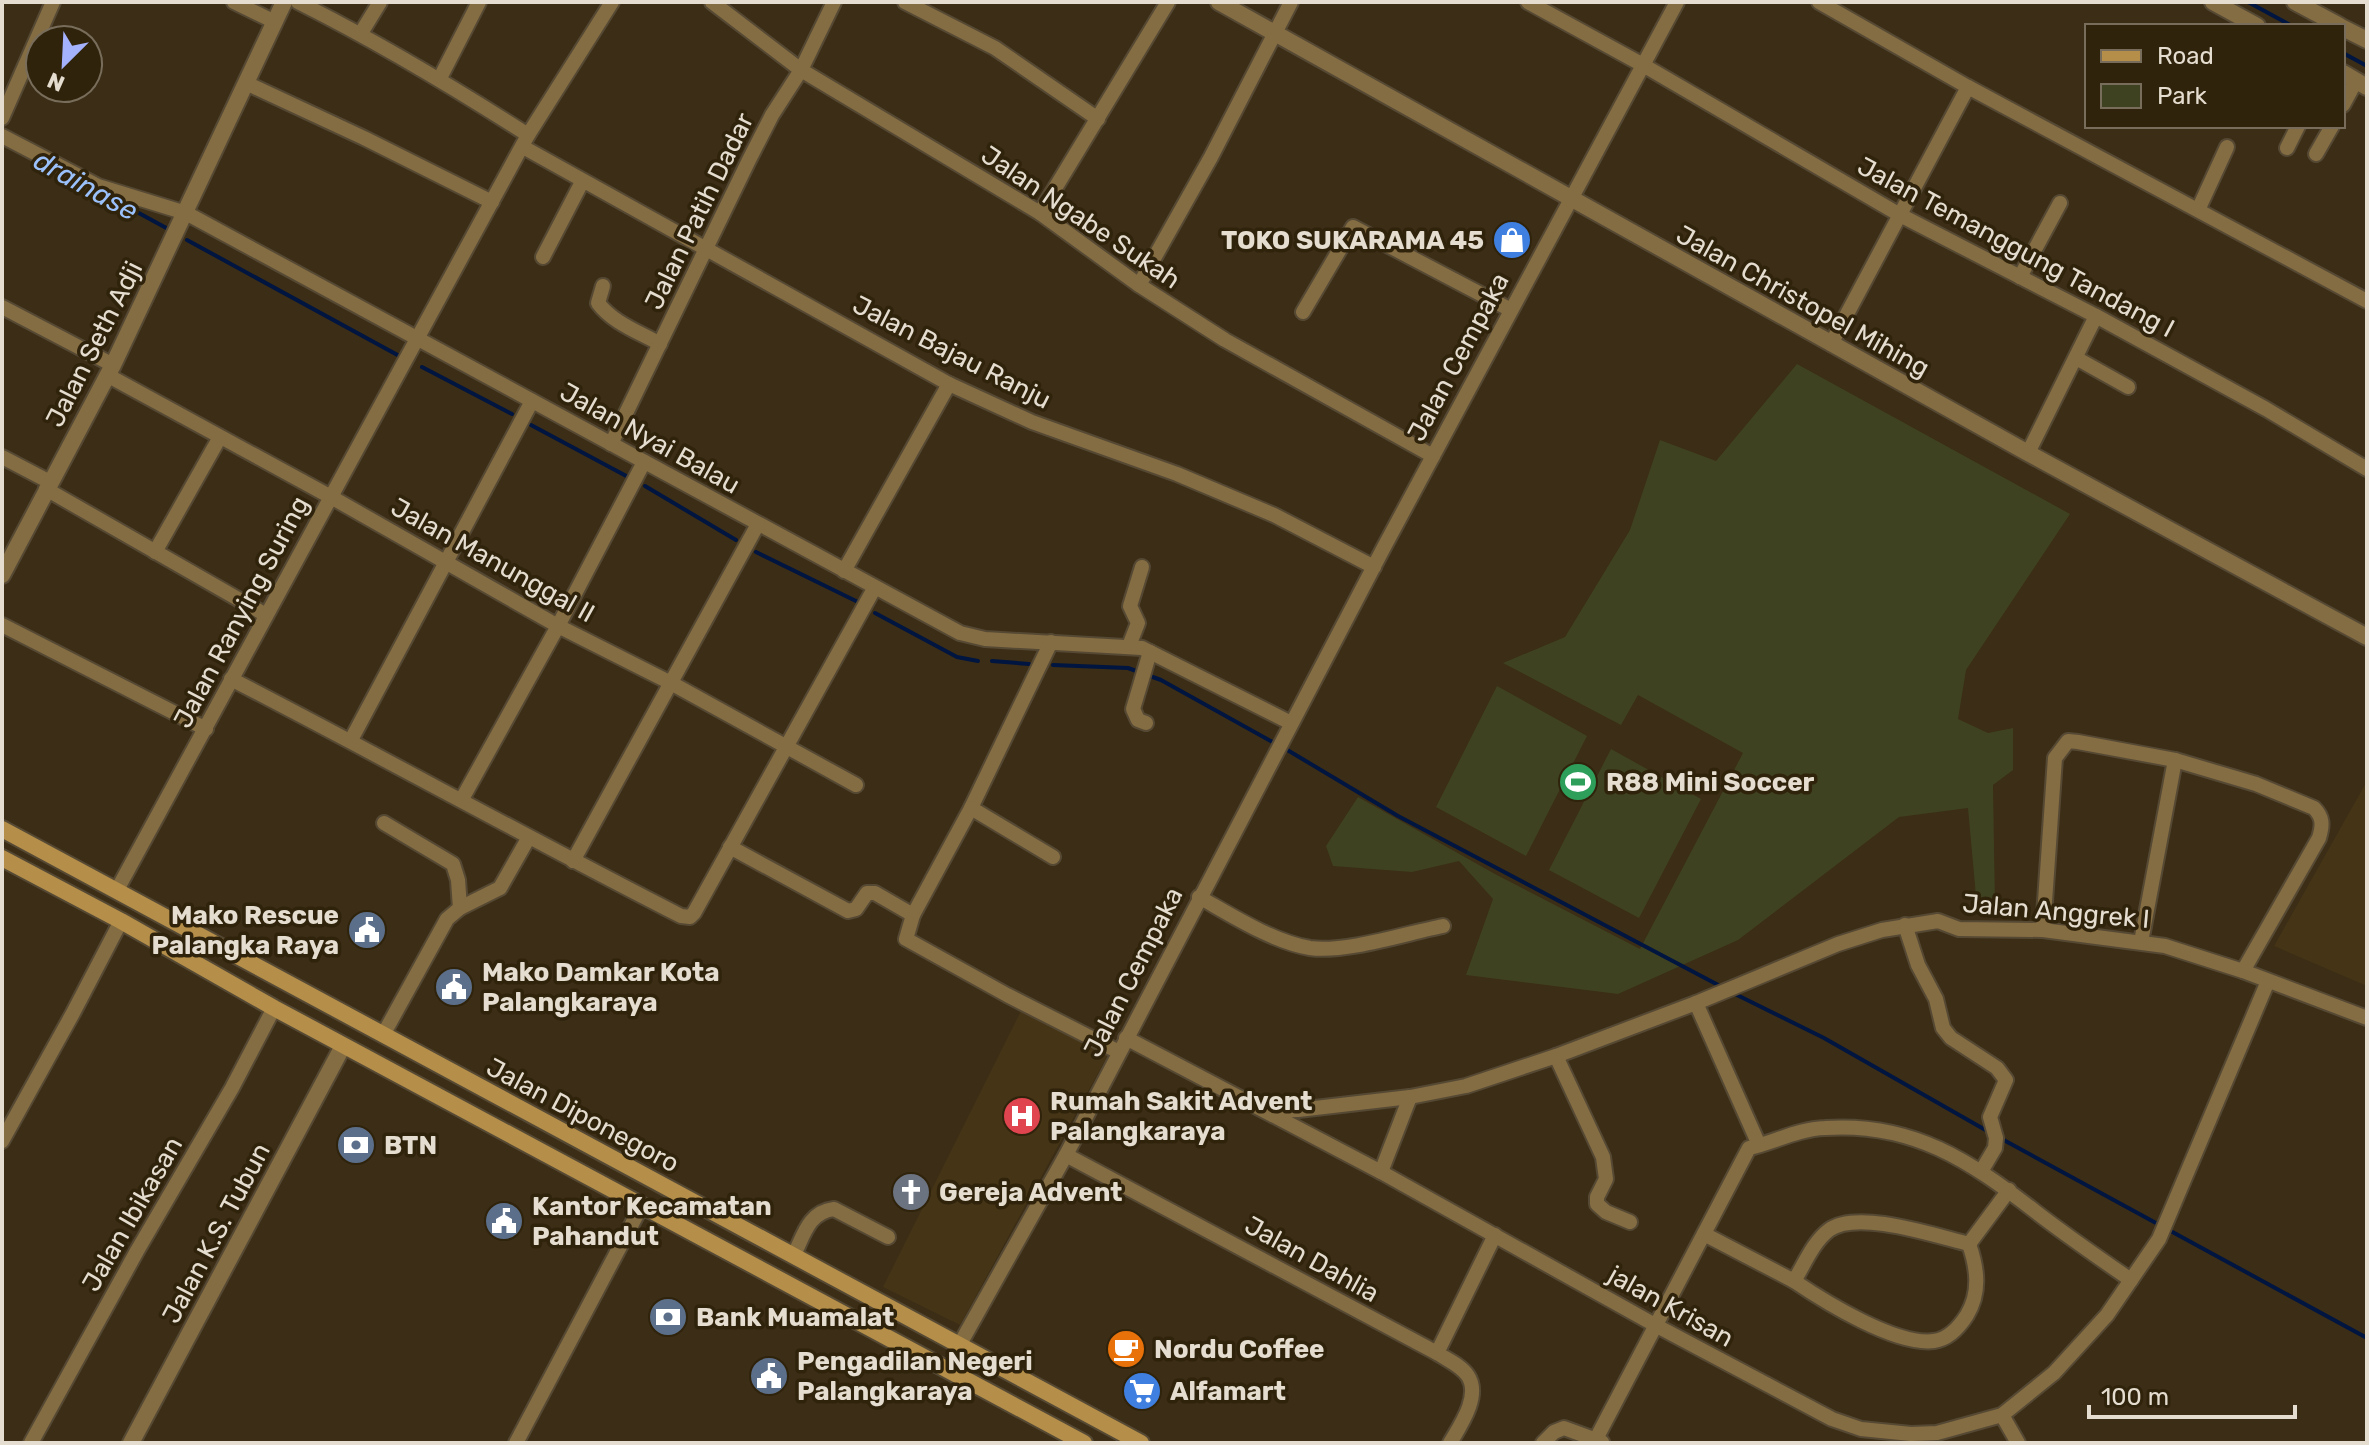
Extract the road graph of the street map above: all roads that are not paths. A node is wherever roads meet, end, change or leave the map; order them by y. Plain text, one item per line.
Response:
1 (53, 2) edge
2 (234, 2) edge
3 (284, 2) edge
4 (298, 2) edge
5 (380, 2) edge
6 (479, 2) edge
7 (612, 2) edge
8 (712, 2) edge
9 (834, 2) edge
10 (905, 2) edge
11 (1168, 2) edge
12 (1219, 2) edge
13 (1291, 2) edge
14 (1677, 2) edge
15 (1819, 2) edge
16 (2213, 2) edge
17 (2295, 2) edge
18 (1534, 3) edge
19 (275, 22) junction
20 (2253, 24) edge
21 (2336, 24) edge
22 (2345, 29) edge
23 (361, 33) junction
24 (1274, 33) junction
25 (2367, 40) edge
26 (1643, 65) junction
27 (801, 70) junction
28 (440, 78) junction
29 (2355, 80) edge
30 (248, 84) junction
31 (1968, 87) junction
32 (2345, 101) edge
33 (2, 118) edge
34 (1098, 119) junction
35 (2297, 128) edge
36 (2331, 128) edge
37 (2, 136) edge
38 (526, 141) junction
39 (2227, 147) dead end
40 (2287, 148) dead end
41 (2316, 154) dead end
42 (582, 182) junction
43 (1570, 199) junction
44 (492, 202) junction
45 (2060, 203) dead end
46 (2198, 210) junction
47 (1040, 213) junction
48 (1900, 215) junction
49 (182, 222) junction
50 (707, 250) junction
51 (543, 257) dead end
52 (2020, 277) junction
53 (1139, 285) junction
54 (603, 286) dead end
55 (2367, 301) edge
56 (2, 307) edge
57 (1511, 310) junction
58 (1303, 312) dead end
59 (2096, 316) junction
60 (660, 344) junction
61 (1831, 344) junction
62 (413, 347) junction
63 (2076, 358) junction
64 (110, 370) junction
65 (949, 384) junction
66 (2128, 387) dead end
67 (527, 409) junction
68 (220, 437) junction
69 (611, 444) junction
70 (2028, 453) junction
71 (1433, 456) junction
72 (2, 457) edge
73 (2367, 469) edge
74 (641, 470) junction
75 (48, 485) junction
76 (331, 497) junction
77 (753, 533) junction
78 (155, 552) junction
79 (447, 563) junction
80 (1142, 567) dead end
81 (1374, 567) junction
82 (844, 571) junction
83 (2, 575) edge
84 (870, 596) junction
85 (266, 615) junction
86 (2, 625) edge
87 (558, 626) junction
88 (2367, 637) edge
89 (1129, 646) junction
90 (1048, 650) junction
91 (1146, 660) junction
92 (231, 679) junction
93 (671, 683) junction
94 (1146, 723) dead end
95 (206, 729) junction
96 (1285, 736) junction
97 (351, 740) junction
98 (785, 747) junction
99 (2175, 760) junction
100 (856, 785) dead end
101 (462, 799) junction
102 (971, 808) junction
103 (384, 823) dead end
104 (2, 829) edge
105 (529, 837) junction
106 (730, 847) junction
107 (1053, 857) dead end
108 (2, 858) edge
109 (573, 861) junction
110 (117, 890) junction
111 (1199, 897) junction
112 (460, 908) junction
113 (913, 915) junction
114 (121, 921) junction
115 (1905, 925) junction
116 (1443, 926) dead end
117 (2043, 930) junction
118 (2141, 942) junction
119 (2243, 971) junction
120 (2268, 981) junction
121 (1696, 1003) junction
122 (274, 1008) junction
123 (2367, 1018) edge
124 (383, 1035) junction
125 (1123, 1045) junction
126 (343, 1046) junction
127 (1556, 1056) junction
128 (1410, 1097) junction
129 (504, 1100) junction
130 (1266, 1111) junction
131 (491, 1125) junction
132 (6, 1126) edge
133 (2, 1141) edge
134 (1759, 1145) junction
135 (1066, 1155) junction
136 (1982, 1170) junction
137 (1381, 1172) junction
138 (2009, 1190) junction
139 (642, 1205) junction
140 (1630, 1222) dead end
141 (1704, 1234) junction
142 (1495, 1235) junction
143 (888, 1237) dead end
144 (1969, 1244) junction
145 (794, 1255) junction
146 (839, 1280) junction
147 (2131, 1280) junction
148 (1794, 1281) junction
149 (828, 1304) junction
150 (1655, 1325) junction
151 (960, 1344) junction
152 (1437, 1353) junction
153 (948, 1369) junction
154 (2002, 1415) junction
155 (1600, 1441) edge
156 (31, 1443) edge
157 (131, 1443) edge
158 (516, 1443) edge
159 (1084, 1443) edge
160 (1141, 1443) edge
161 (1451, 1443) edge
162 (1543, 1443) edge
163 (2018, 1443) edge

1 - 33 street
2 - 19 street
3 - 19 street, Jalan Seth Adji
4 - 23 street, Jalan Bajau Ranju
5 - 23 street
6 - 28 street
7 - 38 street, Jalan Ranying Suring
8 - 27 street, Jalan Ngabe Sukah
9 - 27 street, Jalan Patih Dadar
10 - 34 street
11 - 34 street
12 - 24 street, Jalan Christopel Mihing
13 - 24 street
14 - 26 street, Jalan Cempaka
15 - 31 street
16 - 20 street
17 - 21 street
18 - 26 street, Jalan Temanggung Tandang I
19 - 30 street, Jalan Seth Adji
22 - 25 street
23 - 28 street, Jalan Bajau Ranju
24 - 43 street, Jalan Christopel Mihing
24 - 53 street
26 - 43 street, Jalan Cempaka
26 - 48 street, Jalan Temanggung Tandang I
27 - 47 street, Jalan Ngabe Sukah
27 - 50 street, Jalan Patih Dadar
28 - 38 street, Jalan Bajau Ranju
29 - 32 street
30 - 44 street
30 - 49 street, Jalan Seth Adji
31 - 46 street
31 - 48 street
34 - 47 street
35 - 40 street
36 - 41 street
37 - 49 street, Jalan Nyai Balau
38 - 42 street, Jalan Bajau Ranju
38 - 44 street, Jalan Ranying Suring
39 - 46 street
42 - 50 street, Jalan Bajau Ranju
42 - 51 street
43 - 57 street, Jalan Cempaka
43 - 61 street, Jalan Christopel Mihing
44 - 62 street, Jalan Ranying Suring
45 - 52 street
46 - 55 street
47 - 53 street, Jalan Ngabe Sukah
48 - 52 street, Jalan Temanggung Tandang I
48 - 61 street
49 - 62 street, Jalan Nyai Balau
49 - 64 street, Jalan Seth Adji
50 - 60 street, Jalan Patih Dadar
50 - 65 street, Jalan Bajau Ranju
52 - 59 street, Jalan Temanggung Tandang I
53 - 71 street, Jalan Ngabe Sukah
54 - 60 street
56 - 64 street, Jalan Manunggal II
57 - 58 street
57 - 71 street, Jalan Cempaka
59 - 63 street
59 - 73 street, Jalan Temanggung Tandang I
60 - 69 street, Jalan Patih Dadar
61 - 70 street, Jalan Christopel Mihing
62 - 67 street, Jalan Nyai Balau
62 - 76 street, Jalan Ranying Suring
63 - 66 street
63 - 70 street
64 - 68 street, Jalan Manunggal II
64 - 75 street, Jalan Seth Adji
65 - 81 street, Jalan Bajau Ranju
65 - 82 street
67 - 69 street, Jalan Nyai Balau
67 - 79 street
68 - 76 street, Jalan Manunggal II
68 - 78 street
69 - 74 street, Jalan Nyai Balau
70 - 88 street, Jalan Christopel Mihing
71 - 81 street, Jalan Cempaka
72 - 75 street
74 - 77 street, Jalan Nyai Balau
74 - 87 street
75 - 78 street
75 - 83 street, Jalan Seth Adji
76 - 79 street, Jalan Manunggal II
76 - 85 street, Jalan Ranying Suring
77 - 82 street, Jalan Nyai Balau
77 - 93 street
78 - 85 street
79 - 87 street, Jalan Manunggal II
79 - 97 street
80 - 89 street
81 - 96 street, Jalan Cempaka
82 - 84 street, Jalan Nyai Balau
84 - 90 street, Jalan Nyai Balau
84 - 98 street
85 - 92 street, Jalan Ranying Suring
86 - 95 street
87 - 93 street, Jalan Manunggal II
87 - 101 street
89 - 90 street, Jalan Nyai Balau
89 - 91 street, Jalan Nyai Balau
90 - 102 street
91 - 94 street
91 - 96 street, Jalan Nyai Balau
92 - 95 street, Jalan Ranying Suring
92 - 97 street
93 - 98 street, Jalan Manunggal II
93 - 109 street
95 - 110 street, Jalan Ranying Suring
96 - 111 street, Jalan Cempaka
97 - 101 street
98 - 100 street, Jalan Manunggal II
98 - 106 street
99 - 117 street
99 - 118 street
99 - 119 street
101 - 105 street
102 - 107 street
102 - 113 street
103 - 112 street
104 - 110 main road, Jalan Diponegoro
105 - 109 street
105 - 112 street
106 - 109 street
106 - 113 street
108 - 114 main road, Jalan Diponegoro
110 - 124 main road, Jalan Diponegoro
111 - 116 street
111 - 125 street, Jalan Cempaka
112 - 124 street
113 - 125 street, jalan Krisan
114 - 122 main road, Jalan Diponegoro
114 - 132 street
115 - 117 street, Jalan Anggrek I
115 - 121 street, Jalan Anggrek I
115 - 136 street
117 - 118 street, Jalan Anggrek I
118 - 119 street, Jalan Anggrek I
119 - 120 street, Jalan Anggrek I
120 - 123 street, Jalan Anggrek I
120 - 147 street, jalan Krisan
121 - 127 street
121 - 134 street
122 - 126 main road, Jalan Diponegoro
122 - 156 street, Jalan Ibikasan
124 - 129 main road, Jalan Diponegoro
125 - 130 street, jalan Krisan
125 - 135 street, Jalan Cempaka
126 - 131 main road, Jalan Diponegoro
126 - 157 street, Jalan K.S. Tubun
127 - 128 street
127 - 140 street
128 - 130 street
128 - 137 street
129 - 131 main road
129 - 145 main road, Jalan Diponegoro
130 - 137 street, jalan Krisan
131 - 139 main road, Jalan Diponegoro
132 - 133 street
134 - 136 street
134 - 141 street
135 - 151 street, Jalan Cempaka
135 - 152 street, Jalan Dahlia
136 - 138 street
137 - 142 street, jalan Krisan
138 - 144 street
138 - 147 street
139 - 149 main road, Jalan Diponegoro
139 - 158 street
141 - 148 street
141 - 150 street
142 - 150 street, jalan Krisan
142 - 152 street
143 - 145 street
144 - 148 street
144 - 148 street
145 - 146 main road, Jalan Diponegoro
146 - 149 main road
146 - 151 main road, Jalan Diponegoro
147 - 154 street, jalan Krisan
149 - 153 main road, Jalan Diponegoro
150 - 154 street, jalan Krisan
150 - 155 street
151 - 153 main road
151 - 160 main road, Jalan Diponegoro
152 - 161 street, Jalan Dahlia
153 - 159 main road, Jalan Diponegoro
154 - 163 street
155 - 162 street

